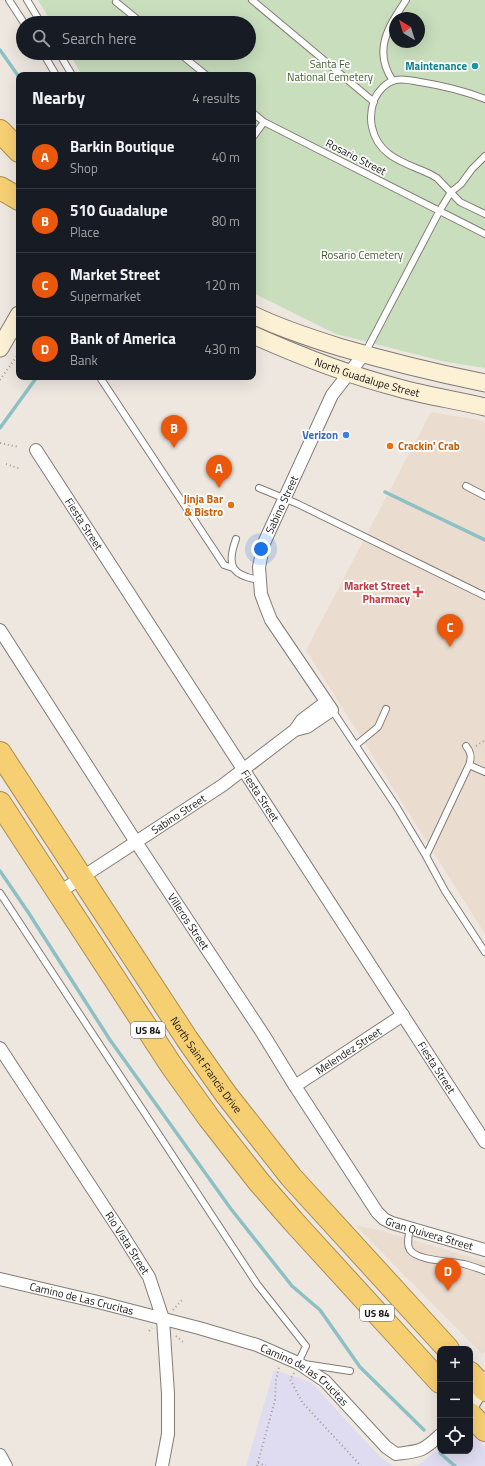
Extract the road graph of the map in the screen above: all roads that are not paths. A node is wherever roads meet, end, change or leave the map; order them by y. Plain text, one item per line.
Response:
1 (9, 0) edge
2 (27, 0) edge
3 (252, 0) edge
4 (406, 0) edge
5 (116, 2) dead end
6 (19, 16) edge
7 (37, 16) edge
8 (133, 16) edge
9 (47, 60) edge
10 (63, 60) edge
11 (188, 60) edge
12 (54, 72) edge
13 (70, 72) edge
14 (202, 72) edge
15 (393, 81) junction
16 (485, 99) edge
17 (374, 102) junction
18 (256, 115) edge
19 (264, 122) junction
20 (0, 131) edge
21 (256, 133) edge
22 (16, 148) edge
23 (485, 156) edge
24 (0, 188) edge
25 (451, 192) junction
26 (16, 197) edge
27 (440, 210) junction
28 (485, 214) edge
29 (485, 234) edge
30 (256, 316) edge
31 (16, 320) edge
32 (256, 335) edge
33 (0, 348) edge
34 (364, 354) junction
35 (349, 373) junction
36 (102, 380) edge
37 (485, 383) edge
38 (485, 407) edge
39 (36, 450) dead end
40 (466, 486) dead end
41 (259, 488) dead end
42 (485, 496) edge
43 (284, 498) junction
44 (236, 539) dead end
45 (233, 568) junction
46 (260, 580) junction
47 (485, 596) edge
48 (0, 630) edge
49 (329, 706) junction
50 (386, 709) dead end
51 (356, 745) junction
52 (466, 746) dead end
53 (0, 753) edge
54 (470, 765) junction
55 (243, 771) junction
56 (485, 772) edge
57 (0, 803) edge
58 (136, 842) junction
59 (426, 856) junction
60 (82, 878) junction
61 (0, 893) edge
62 (58, 893) junction
63 (485, 952) edge
64 (402, 1015) junction
65 (0, 1048) edge
66 (295, 1086) junction
67 (485, 1142) edge
68 (377, 1212) joint
69 (410, 1228) junction
70 (485, 1250) edge
71 (485, 1270) edge
72 (0, 1279) edge
73 (167, 1315) junction
74 (445, 1346) edge
75 (298, 1363) junction
76 (350, 1371) dead end
77 (437, 1379) edge
78 (481, 1387) edge
79 (473, 1400) edge
80 (473, 1404) edge
81 (473, 1417) edge
82 (485, 1430) edge
83 (437, 1438) edge
84 (0, 1455) edge
85 (6, 1466) edge
86 (162, 1466) edge

1 - 6 lane
2 - 7 lane
3 - 17 lane
4 - 15 lane
5 - 8 lane
9 - 12 lane
10 - 13 lane
11 - 14 lane
15 - 16 lane
15 - 17 lane
17 - 25 lane
18 - 19 lane, Rosario Street
19 - 21 lane
19 - 27 lane, Rosario Street
20 - 22 highway
23 - 25 lane
24 - 26 highway
25 - 27 lane
25 - 28 lane
27 - 29 lane, Rosario Street
27 - 34 lane
30 - 34 main road, North Guadalupe Street
31 - 33 main road
32 - 35 main road, North Guadalupe Street
34 - 35 street, Sabino Street
34 - 37 main road, North Guadalupe Street
35 - 38 main road, North Guadalupe Street
35 - 43 street, Sabino Street
36 - 45 lane
39 - 55 street, Fiesta Street
40 - 42 lane
41 - 43 lane
43 - 46 street, Sabino Street
43 - 47 lane
44 - 45 lane
45 - 46 lane
46 - 49 street, Sabino Street
48 - 58 street, Villeros Street
49 - 51 lane
49 - 55 street, Sabino Street
50 - 51 lane
51 - 59 lane
52 - 54 lane
53 - 60 highway, North Saint Francis Drive / US 84
54 - 56 lane
54 - 59 lane
55 - 58 street, Sabino Street
55 - 64 street, Fiesta Street
57 - 62 highway, US 84
58 - 60 street, Sabino Street
58 - 66 street, Villeros Street
59 - 63 lane
60 - 62 street, Sabino Street
60 - 74 highway, North Saint Francis Drive / US 84
61 - 75 lane
62 - 77 highway, US 84
64 - 66 street, Melendez Street
64 - 67 street, Fiesta Street
65 - 73 street, Rio Vista Street
66 - 68 street, Villeros Street
68 - 69 street, Gran Quivera Street
69 - 70 street, Gran Quivera Street
69 - 71 lane
72 - 73 street, Camino de Las Crucitas
73 - 75 street, Camino de las Crucitas
73 - 86 street, Rio Vista Street
75 - 76 lane
75 - 83 street, Camino de las Crucitas
78 - 79 main road
78 - 80 main road
81 - 82 highway
84 - 85 street

